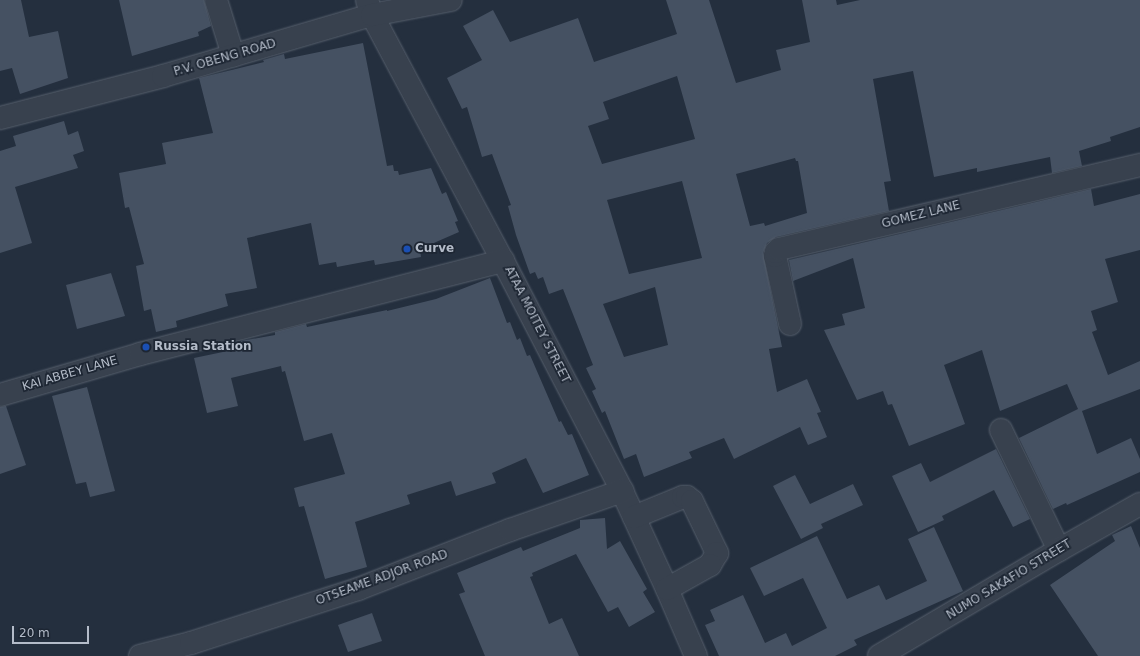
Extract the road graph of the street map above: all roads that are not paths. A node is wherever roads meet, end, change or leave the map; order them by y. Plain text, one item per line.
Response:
1 (216, 0) edge
2 (451, 0) edge
3 (370, 8) edge
4 (233, 55) junction
5 (0, 118) edge
6 (1140, 165) edge
7 (503, 261) junction
8 (790, 324) dead end
9 (0, 395) edge
10 (1001, 430) dead end
11 (622, 490) junction
12 (1140, 504) edge
13 (634, 517) junction
14 (1059, 550) junction
15 (667, 589) junction
16 (140, 656) edge
17 (696, 656) edge
18 (879, 656) edge

1 - 4 street
2 - 3 street, P.V. OBENG ROAD
3 - 4 street, P.V. OBENG ROAD
3 - 7 street, ATAA MOITEY STREET
4 - 5 street, P.V. OBENG ROAD
6 - 8 street, GOMEZ LANE
7 - 9 street, KAI ABBEY LANE
7 - 11 street, ATAA MOITEY STREET
10 - 14 street
11 - 13 street, ATAA MOITEY STREET
11 - 16 street, OTSEAME ADJOR ROAD
12 - 14 street, NUMO SAKAFIO STREET
13 - 15 street, ATAA MOITEY STREET
13 - 15 street
14 - 18 street, NUMO SAKAFIO STREET
15 - 17 street, ATAA MOITEY STREET

